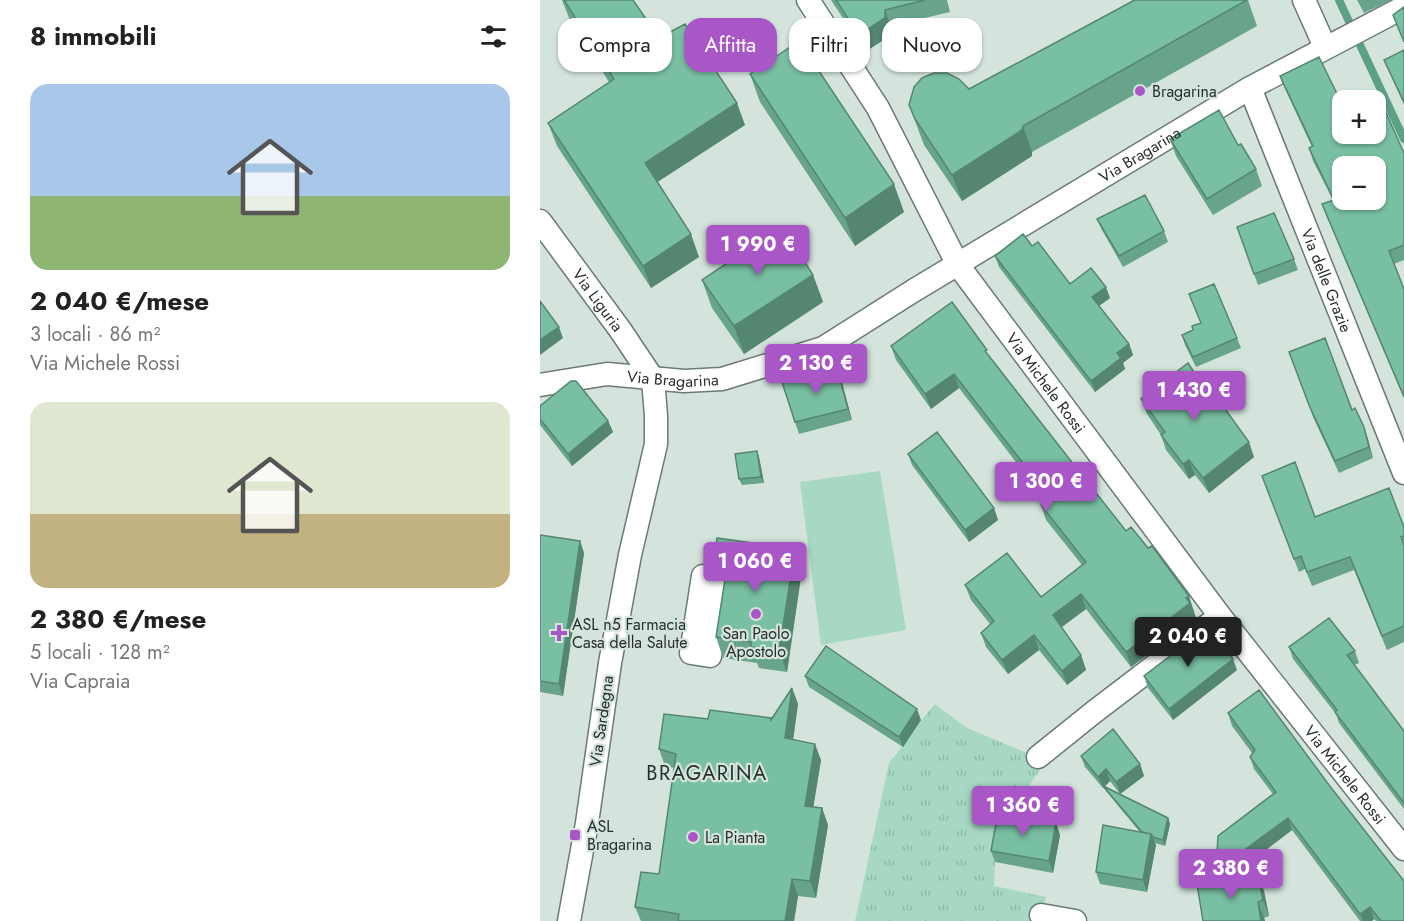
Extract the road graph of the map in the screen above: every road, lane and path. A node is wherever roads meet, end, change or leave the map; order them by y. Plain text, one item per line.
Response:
1 (808, 0) edge
2 (1304, 0) edge
3 (1404, 7) edge
4 (1325, 47) junction
5 (1250, 88) junction
6 (540, 221) edge
7 (958, 265) junction
8 (653, 379) junction
9 (540, 385) edge
10 (1404, 473) edge
11 (1220, 616) junction
12 (1038, 757) dead end
13 (1404, 849) edge
14 (1041, 915) dead end
15 (569, 921) edge
16 (1075, 921) edge

1 - 7 street
2 - 4 street
3 - 4 street, Via Bragarina
4 - 5 street, Via Bragarina
5 - 7 street, Via Bragarina
5 - 10 street, Via delle Grazie
6 - 8 street, Via Liguria
7 - 8 street, Via Bragarina
7 - 11 street, Via Michele Rossi
8 - 9 street, Via Bragarina
8 - 15 street, Via Sardegna
11 - 12 street
11 - 13 street, Via Michele Rossi
14 - 16 street

